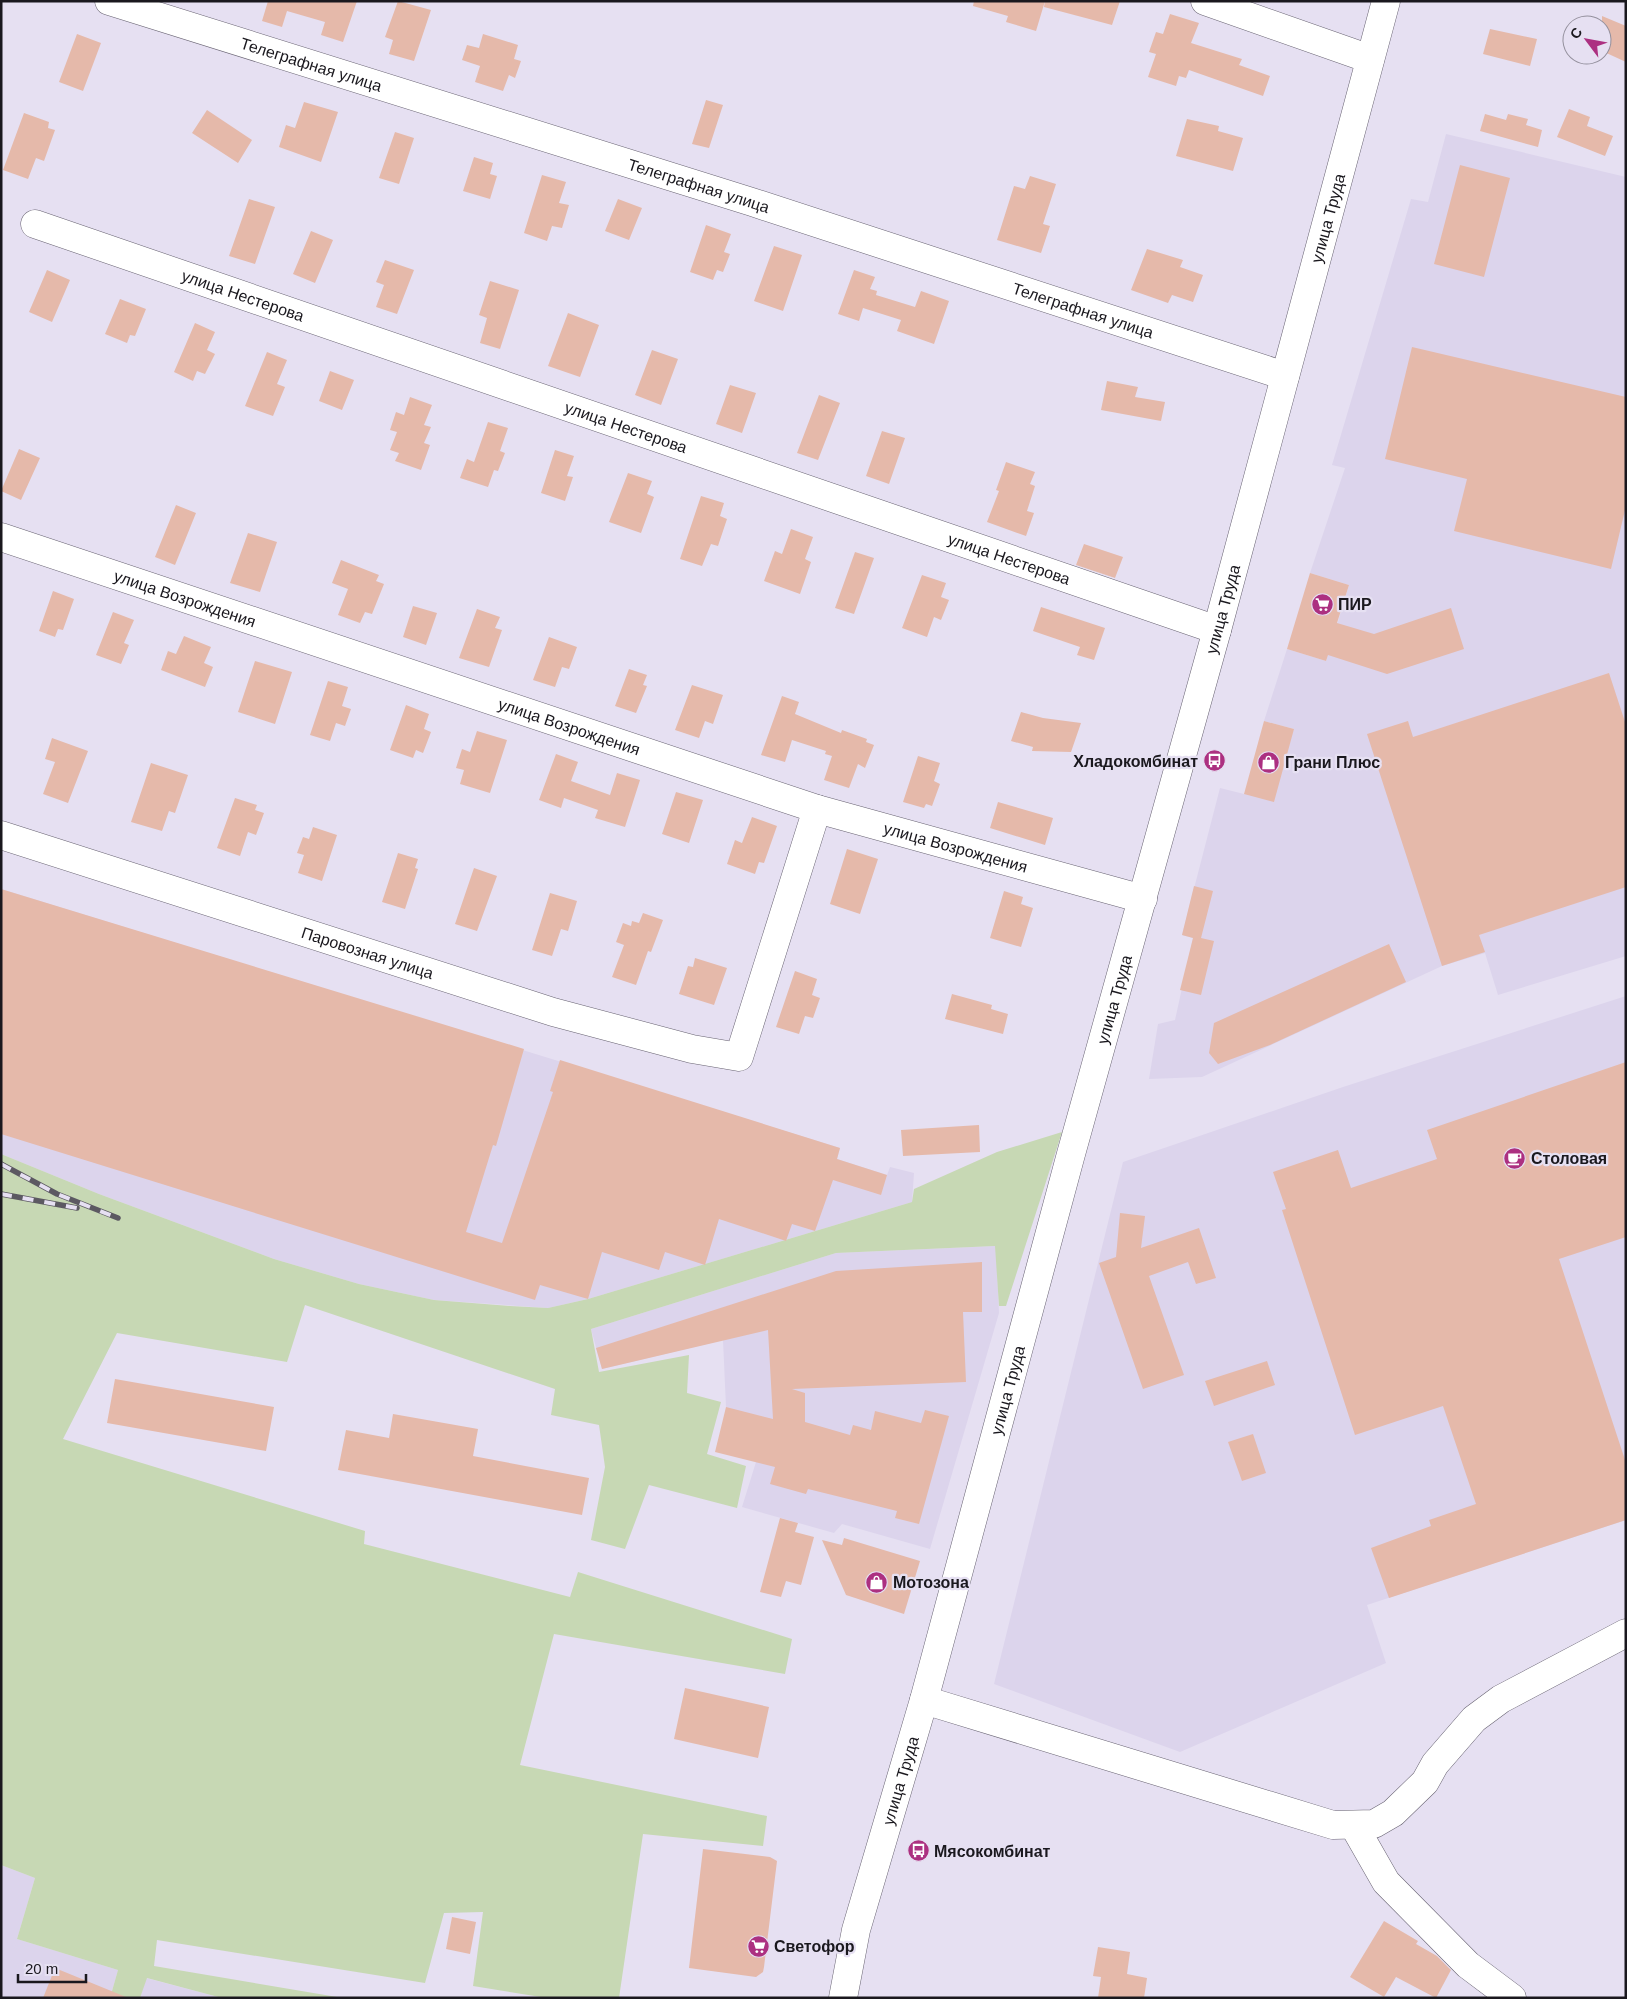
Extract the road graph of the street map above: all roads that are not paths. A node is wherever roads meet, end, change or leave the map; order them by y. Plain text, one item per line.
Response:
1 (109, 1) edge
2 (1204, 1) edge
3 (1386, 1) edge
4 (1370, 59) junction
5 (34, 224) dead end
6 (1285, 376) junction
7 (1, 537) edge
8 (1217, 630) junction
9 (817, 808) junction
10 (1, 835) edge
11 (1143, 899) junction
12 (1626, 1633) edge
13 (924, 1700) junction
14 (1354, 1826) junction
15 (843, 1998) edge
16 (1512, 1998) edge

1 - 6 street, Телеграфная улица
2 - 4 street
3 - 4 street, улица Труда
4 - 6 street, улица Труда
5 - 8 street, улица Нестерова
6 - 8 street, улица Труда
7 - 9 street, улица Возрождения
8 - 11 street, улица Труда
9 - 10 street, Паровозная улица
9 - 11 street, улица Возрождения
11 - 13 street, улица Труда
12 - 14 street
13 - 14 street
13 - 15 street, улица Труда
14 - 16 street

